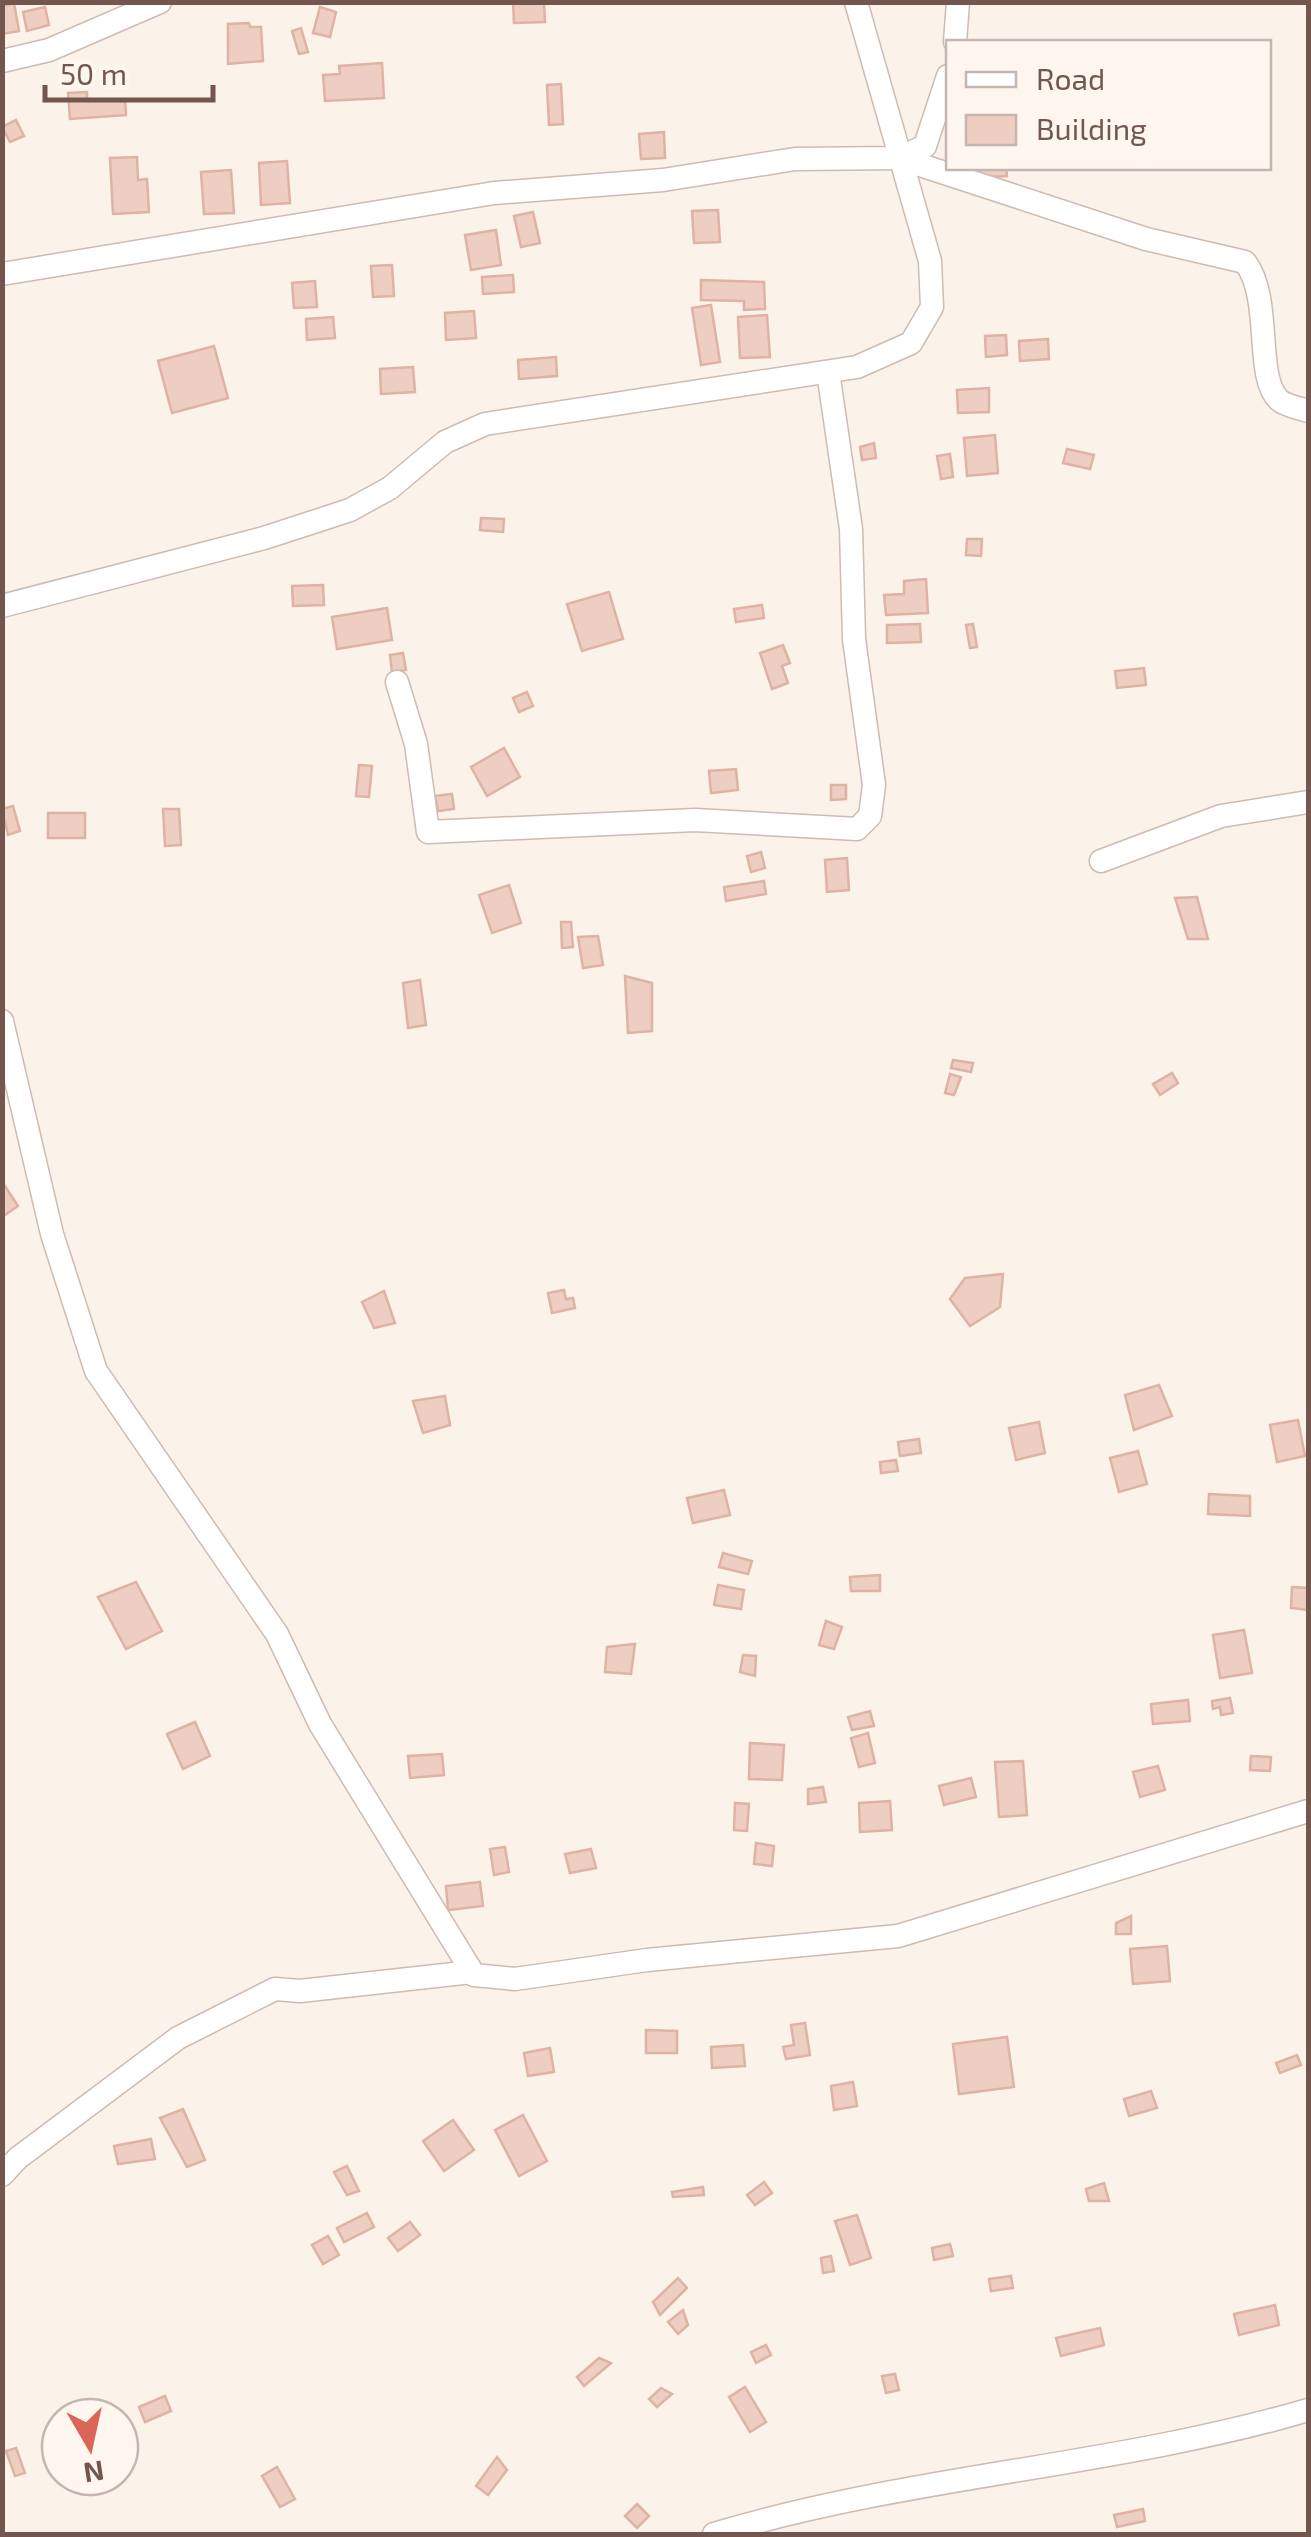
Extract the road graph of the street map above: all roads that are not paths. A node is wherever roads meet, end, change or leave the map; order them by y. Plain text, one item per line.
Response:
1 (160, 2) edge
2 (856, 2) edge
3 (958, 2) edge
4 (956, 40) edge
5 (2, 61) edge
6 (946, 82) edge
7 (899, 158) junction
8 (2, 274) edge
9 (828, 372) junction
10 (1308, 410) edge
11 (2, 606) edge
12 (398, 682) dead end
13 (1308, 802) edge
14 (1101, 862) dead end
15 (2, 1021) edge
16 (1308, 1812) edge
17 (472, 1972) junction
18 (2, 2175) edge
19 (1308, 2410) edge
20 (714, 2534) edge

1 - 5 street
2 - 7 street
3 - 4 street
6 - 7 street
7 - 8 street
7 - 9 street
7 - 10 street
9 - 11 street
9 - 12 street
13 - 14 street
15 - 17 street
16 - 17 street
17 - 18 street
19 - 20 street

